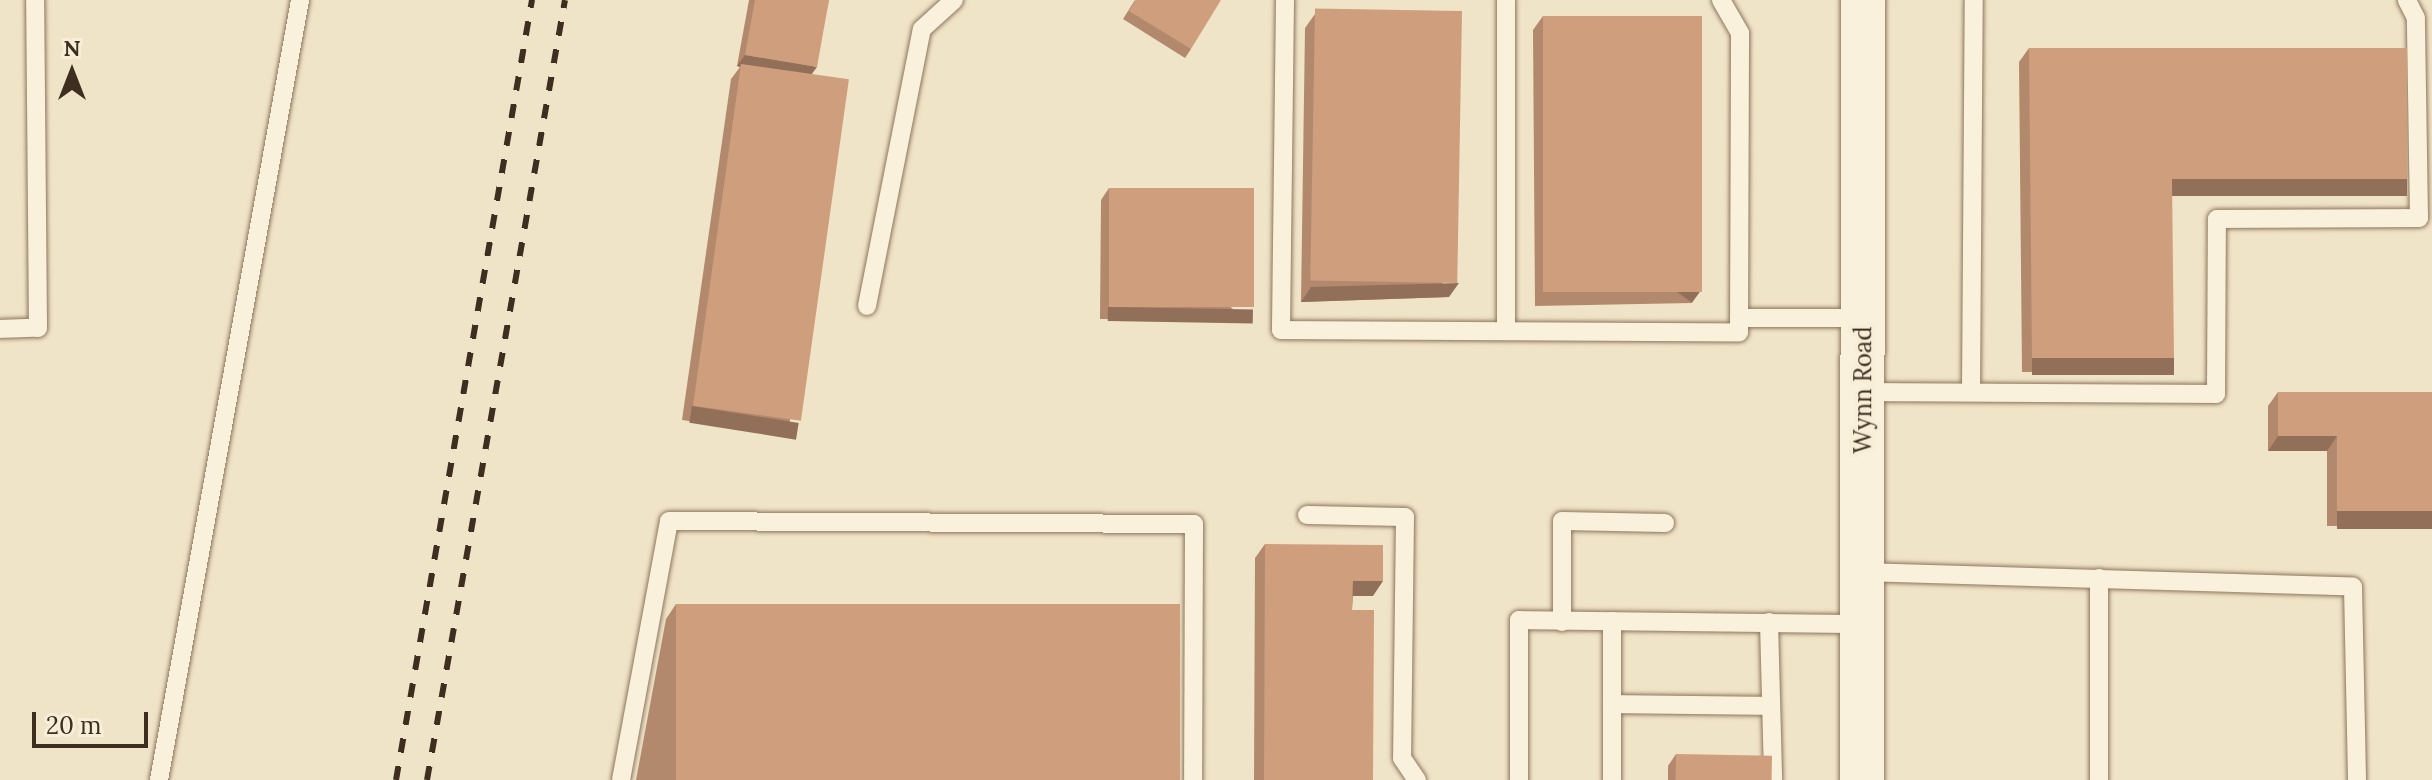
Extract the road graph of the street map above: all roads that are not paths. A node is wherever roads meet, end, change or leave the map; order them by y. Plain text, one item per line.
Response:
1 (35, 0) edge
2 (300, 0) edge
3 (954, 0) edge
4 (1285, 0) edge
5 (1506, 0) edge
6 (1721, 0) edge
7 (1863, 0) edge
8 (1974, 0) edge
9 (2407, 0) edge
10 (867, 306) dead end
11 (1739, 318) junction
12 (1863, 318) junction
13 (0, 329) edge
14 (1506, 331) junction
15 (1971, 391) junction
16 (1863, 392) junction
17 (1307, 515) dead end
18 (1665, 523) dead end
19 (1862, 572) junction
20 (2099, 578) junction
21 (1612, 621) junction
22 (1562, 622) junction
23 (1769, 622) junction
24 (1862, 624) junction
25 (1614, 704) junction
26 (1771, 706) junction
27 (159, 780) edge
28 (621, 780) edge
29 (1193, 780) edge
30 (1417, 780) edge
31 (1519, 780) edge
32 (1612, 780) edge
33 (1773, 780) edge
34 (1862, 780) edge
35 (2099, 780) edge
36 (2357, 780) edge

1 - 13 lane
2 - 27 lane
3 - 10 lane
4 - 14 lane
5 - 14 lane
6 - 11 lane
7 - 12 street, Wynn Road
8 - 15 lane
9 - 15 lane
11 - 12 lane
11 - 14 lane
12 - 16 street, Wynn Road
15 - 16 lane
16 - 19 street, Wynn Road
17 - 30 lane
18 - 22 lane
19 - 20 lane
19 - 24 street, Wynn Road
20 - 35 lane
20 - 36 lane
21 - 22 lane
21 - 23 lane
21 - 25 lane
22 - 31 lane
23 - 24 lane
23 - 26 lane
24 - 34 street, Wynn Road
25 - 26 lane
25 - 32 lane
26 - 33 lane
28 - 29 lane

